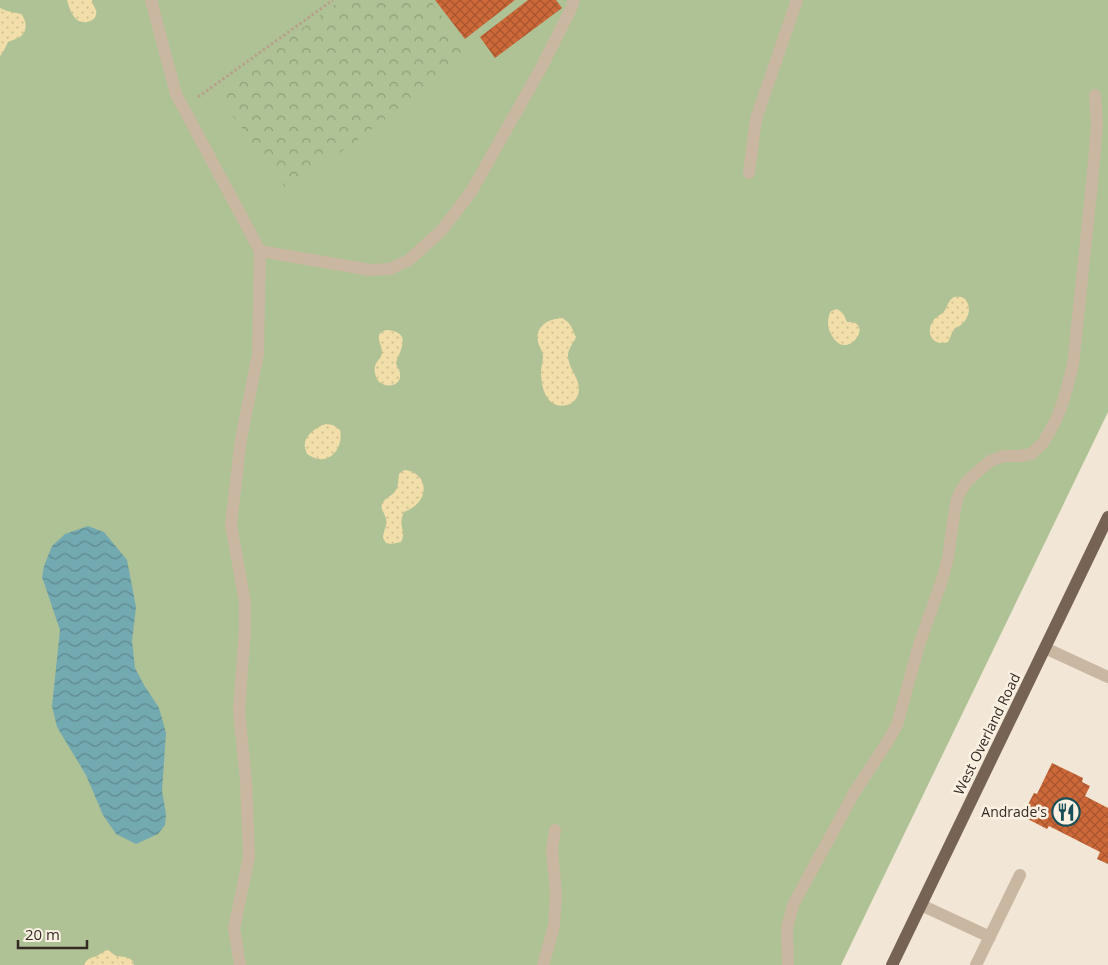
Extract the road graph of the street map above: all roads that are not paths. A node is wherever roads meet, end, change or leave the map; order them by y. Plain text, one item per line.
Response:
1 (151, 0) edge
2 (574, 0) edge
3 (797, 0) edge
4 (1095, 95) dead end
5 (749, 173) dead end
6 (260, 251) junction
7 (1108, 517) edge
8 (1045, 648) junction
9 (1108, 677) edge
10 (555, 830) dead end
11 (1020, 875) dead end
12 (921, 905) junction
13 (990, 937) junction
14 (240, 965) edge
15 (543, 965) edge
16 (788, 965) edge
17 (892, 965) edge
18 (976, 965) edge

1 - 6 lane
2 - 6 lane
3 - 5 lane
4 - 16 lane
6 - 14 lane
7 - 8 main road, West Overland Road
8 - 9 lane
8 - 12 main road, West Overland Road
10 - 15 lane
11 - 13 lane
12 - 13 lane
12 - 17 main road, West Overland Road
13 - 18 lane

